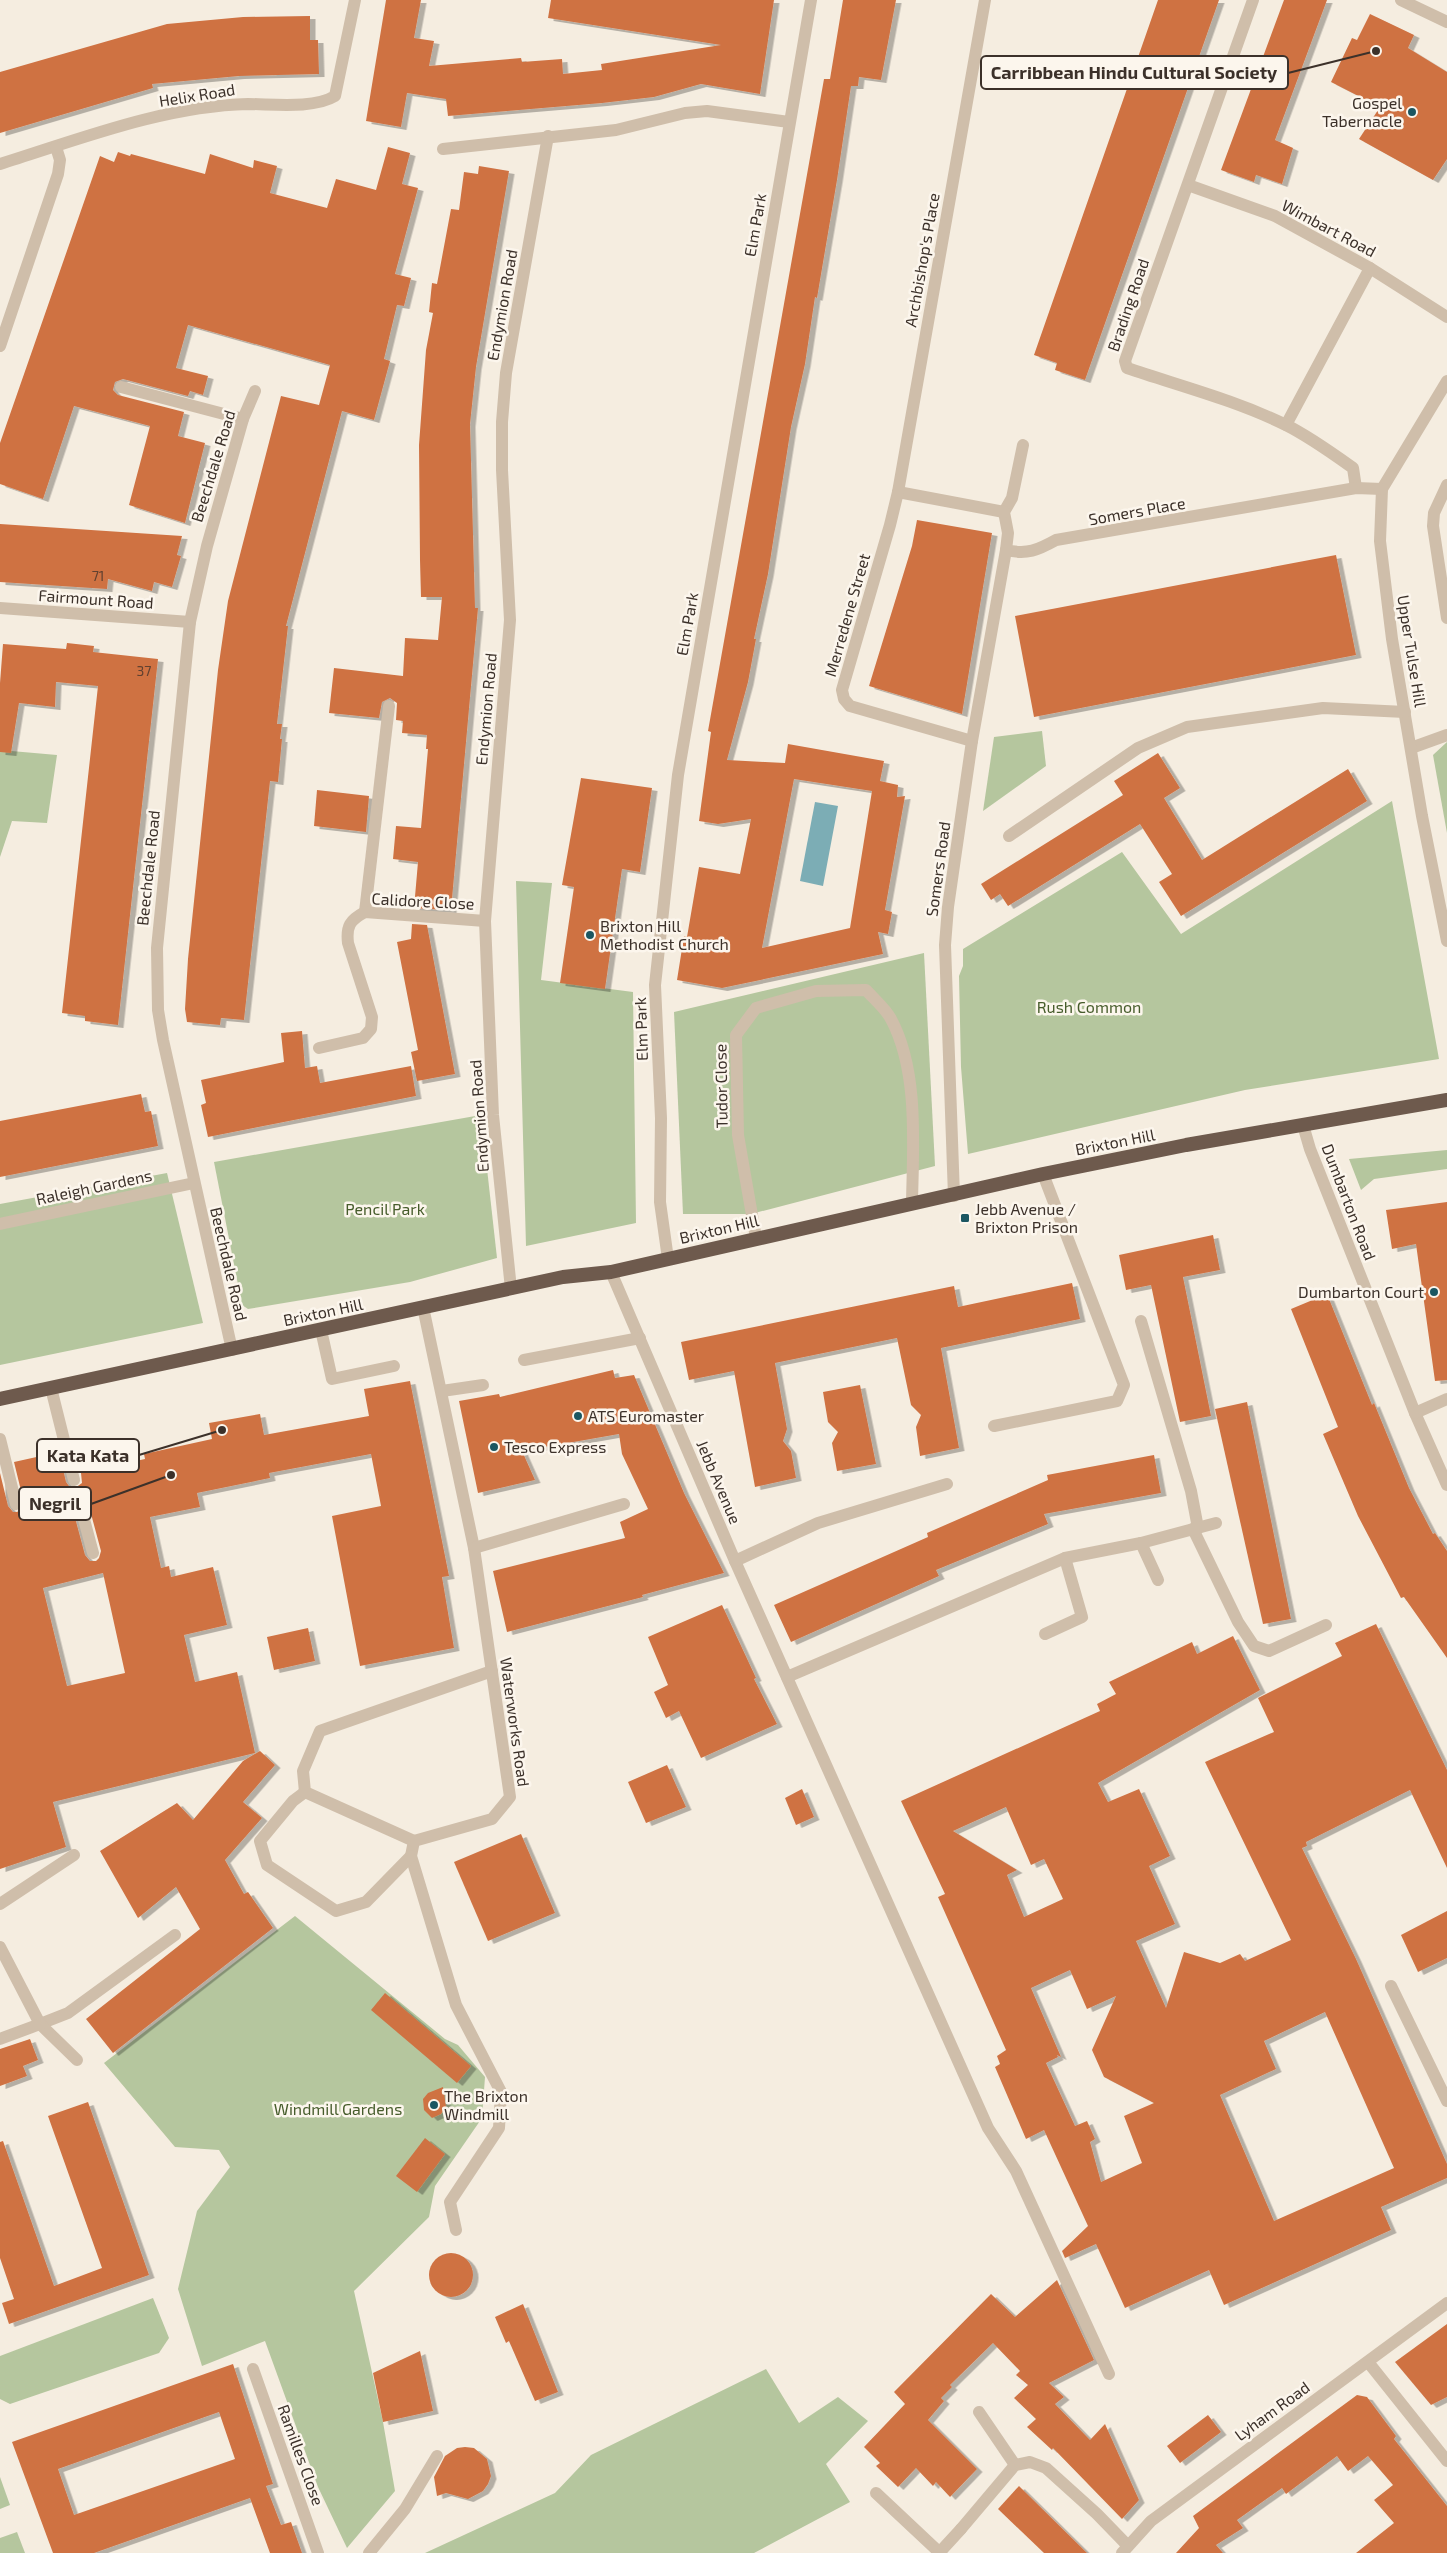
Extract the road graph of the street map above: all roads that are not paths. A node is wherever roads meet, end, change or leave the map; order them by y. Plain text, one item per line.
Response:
1 (355, 0) edge
2 (811, 0) edge
3 (985, 0) edge
4 (1253, 0) edge
5 (1401, 0) edge
6 (1447, 22) edge
7 (789, 122) junction
8 (548, 136) junction
9 (56, 147) junction
10 (443, 149) dead end
11 (0, 164) edge
12 (1188, 185) junction
13 (1370, 268) junction
14 (1447, 317) edge
15 (0, 346) edge
16 (1447, 381) edge
17 (121, 387) dead end
18 (255, 391) dead end
19 (243, 419) junction
20 (1286, 425) junction
21 (1023, 445) dead end
22 (1447, 485) edge
23 (1356, 488) junction
24 (1382, 489) junction
25 (898, 492) junction
26 (1004, 512) junction
27 (890, 526) joint
28 (1006, 550) junction
29 (0, 608) edge
30 (1447, 618) edge
31 (190, 622) junction
32 (390, 706) dead end
33 (1405, 712) junction
34 (1447, 735) edge
35 (972, 740) junction
36 (1411, 748) junction
37 (1009, 836) dead end
38 (365, 912) junction
39 (485, 920) junction
40 (1447, 941) edge
41 (319, 1048) dead end
42 (1447, 1100) edge
43 (1304, 1125) junction
44 (1044, 1174) junction
45 (194, 1183) junction
46 (954, 1196) junction
47 (912, 1204) junction
48 (0, 1224) edge
49 (756, 1238) junction
50 (668, 1259) junction
51 (611, 1272) junction
52 (511, 1289) junction
53 (423, 1308) junction
54 (1141, 1321) dead end
55 (321, 1330) junction
56 (640, 1338) junction
57 (232, 1350) junction
58 (524, 1360) dead end
59 (394, 1366) dead end
60 (483, 1385) dead end
61 (51, 1388) junction
62 (442, 1391) junction
63 (0, 1399) edge
64 (1447, 1399) edge
65 (1415, 1413) junction
66 (994, 1426) dead end
67 (0, 1439) edge
68 (74, 1480) dead end
69 (947, 1484) dead end
70 (1447, 1485) edge
71 (16, 1504) dead end
72 (624, 1504) dead end
73 (82, 1512) dead end
74 (1216, 1523) dead end
75 (1196, 1529) junction
76 (1141, 1543) junction
77 (474, 1548) junction
78 (93, 1553) dead end
79 (1065, 1558) junction
80 (735, 1561) junction
81 (1158, 1580) dead end
82 (1326, 1625) dead end
83 (1045, 1634) dead end
84 (492, 1671) junction
85 (787, 1677) junction
86 (305, 1792) junction
87 (414, 1841) junction
88 (74, 1855) dead end
89 (411, 1856) junction
90 (0, 1904) edge
91 (175, 1935) dead end
92 (0, 1947) edge
93 (1391, 1986) dead end
94 (40, 2024) junction
95 (0, 2039) edge
96 (77, 2060) dead end
97 (1447, 2101) edge
98 (456, 2230) dead end
99 (1447, 2302) edge
100 (1368, 2362) junction
101 (253, 2369) dead end
102 (1109, 2374) dead end
103 (979, 2412) dead end
104 (437, 2456) dead end
105 (1447, 2461) edge
106 (1015, 2465) junction
107 (876, 2493) dead end
108 (1125, 2550) edge
109 (318, 2553) edge
110 (369, 2553) edge
111 (940, 2553) edge

1 - 9 street, Helix Road
2 - 7 street, Elm Park
3 - 25 street, Archbishop's Place
4 - 12 street, Brading Road
5 - 6 street
7 - 8 street
7 - 50 street, Elm Park
8 - 10 street
8 - 39 street, Endymion Road
9 - 11 street, Helix Road
9 - 15 street
12 - 13 street, Wimbart Road
12 - 20 street, Brading Road
13 - 14 street, Wimbart Road
13 - 20 street
16 - 24 street, Upper Tulse Hill
17 - 19 street
18 - 19 street, Beechdale Road
19 - 31 street, Beechdale Road
20 - 23 street, Brading Road
21 - 26 street
22 - 30 street
23 - 24 street, Somers Place
23 - 28 street, Somers Place
24 - 33 street, Upper Tulse Hill
25 - 26 street
25 - 27 street, Archbishop's Place
26 - 28 street
27 - 35 street, Merredene Street
28 - 35 street, Somers Road
29 - 31 street, Fairmount Road
31 - 45 street, Beechdale Road
32 - 38 street
33 - 36 street, Upper Tulse Hill
33 - 37 street
34 - 36 street
35 - 46 street, Somers Road
36 - 40 street, Upper Tulse Hill
38 - 39 street, Calidore Close
38 - 41 street, Calidore Close
39 - 52 street, Endymion Road
42 - 43 highway, Brixton Hill
43 - 44 highway, Brixton Hill
43 - 65 street, Dumbarton Road
44 - 46 highway, Brixton Hill
44 - 66 street
45 - 48 street, Raleigh Gardens
45 - 57 street, Beechdale Road
46 - 47 highway, Brixton Hill
47 - 49 highway, Brixton Hill
47 - 49 street, Tudor Close
49 - 50 highway, Brixton Hill
50 - 51 highway, Brixton Hill
51 - 52 highway, Brixton Hill
51 - 56 street, Jebb Avenue
52 - 53 highway, Brixton Hill
53 - 55 highway, Brixton Hill
53 - 62 street, Waterworks Road
54 - 75 street
55 - 57 highway, Brixton Hill
55 - 59 street
56 - 58 street
56 - 80 street, Jebb Avenue
57 - 61 highway, Brixton Hill
60 - 62 street
61 - 63 highway, Brixton Hill
61 - 68 street
62 - 77 street, Waterworks Road
64 - 65 street
65 - 70 street, Dumbarton Road
67 - 71 street
69 - 80 street
72 - 77 street
73 - 78 street
74 - 75 street
75 - 76 street
75 - 82 street
76 - 79 street
76 - 81 street
77 - 84 street, Waterworks Road
79 - 83 street
79 - 85 street
80 - 85 street, Jebb Avenue
84 - 86 street
84 - 87 street, Waterworks Road
85 - 102 street, Jebb Avenue
86 - 87 street
86 - 89 street
87 - 89 street
88 - 90 street
89 - 98 street
91 - 94 street
92 - 94 street
93 - 97 street
94 - 95 street
94 - 96 street
99 - 100 street, Lyham Road
100 - 105 street
100 - 108 street, Lyham Road
101 - 109 street, Ramilles Close
103 - 106 street
104 - 110 street
106 - 108 street
106 - 111 street
107 - 111 street

